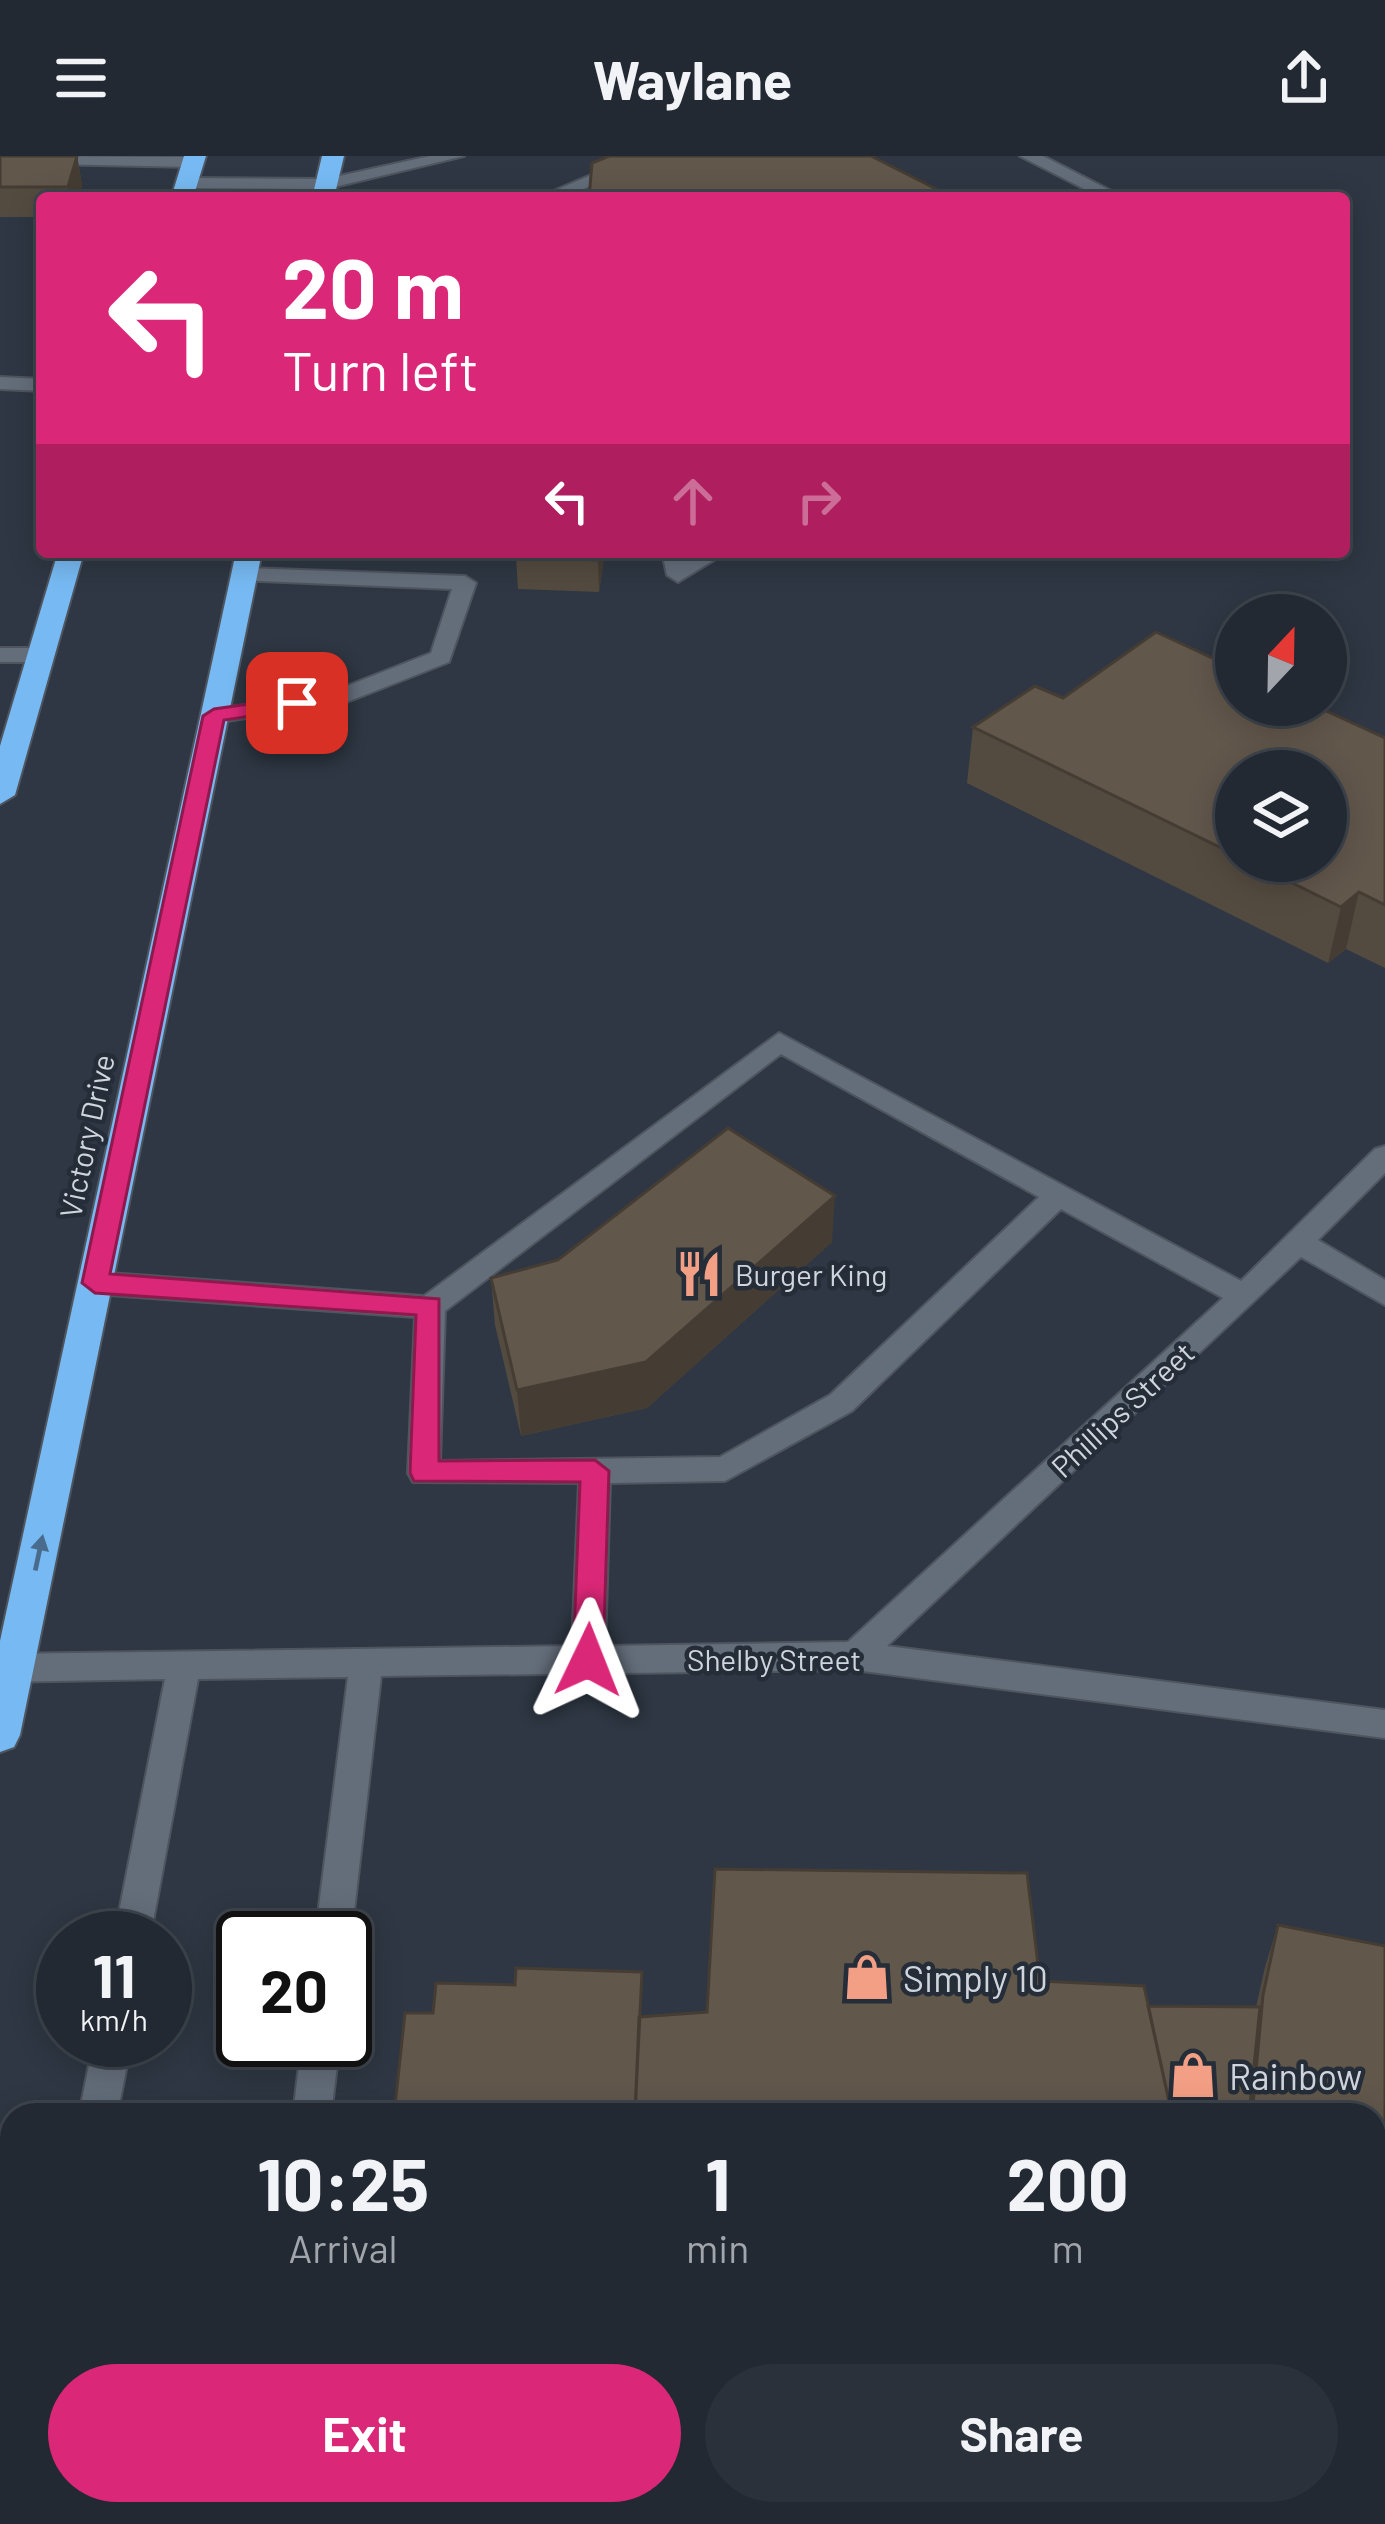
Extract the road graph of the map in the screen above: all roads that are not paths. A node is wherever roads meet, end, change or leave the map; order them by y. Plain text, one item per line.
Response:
1 (333, 156) edge
2 (455, 156) edge
3 (652, 156) edge
4 (1029, 156) edge
5 (0, 158) edge
6 (189, 175) edge
7 (324, 191) edge
8 (561, 192) edge
9 (1104, 192) edge
10 (0, 383) edge
11 (36, 385) edge
12 (68, 558) edge
13 (674, 558) edge
14 (706, 558) edge
15 (246, 564) edge
16 (0, 655) edge
17 (40, 655) junction
18 (214, 716) junction
19 (0, 795) edge
20 (1385, 1156) edge
21 (1058, 1195) junction
22 (1296, 1241) junction
23 (95, 1283) junction
24 (1385, 1294) edge
25 (1244, 1296) junction
26 (430, 1306) junction
27 (595, 1471) junction
28 (855, 1656) junction
29 (588, 1660) junction
30 (366, 1663) junction
31 (184, 1666) junction
32 (7, 1668) edge
33 (1385, 1724) edge
34 (0, 1735) edge
35 (137, 1911) edge
36 (336, 1911) edge
37 (107, 2067) edge
38 (318, 2067) edge
39 (100, 2103) edge
40 (313, 2103) edge

1 - 7 highway
2 - 7 street
3 - 8 street
4 - 9 street
5 - 6 street
6 - 7 street
10 - 11 street
12 - 17 highway
13 - 14 street
15 - 18 highway, Victory Drive
15 - 18 street
16 - 17 street
17 - 19 highway
18 - 23 highway, Victory Drive
20 - 22 street, Phillips Street
21 - 25 street
21 - 26 street
21 - 27 street
22 - 24 street
22 - 25 street, Phillips Street
23 - 26 street
32 -> 23 highway, Victory Drive
25 - 28 street, Phillips Street
26 - 27 street
27 - 29 street
28 - 29 street, Shelby Street
28 - 33 street, Shelby Street
29 - 30 street, Shelby Street
30 - 31 street, Shelby Street
30 - 36 street
31 - 32 street, Shelby Street
31 - 35 street
32 - 34 highway, Victory Drive
37 - 39 street
38 - 40 street

